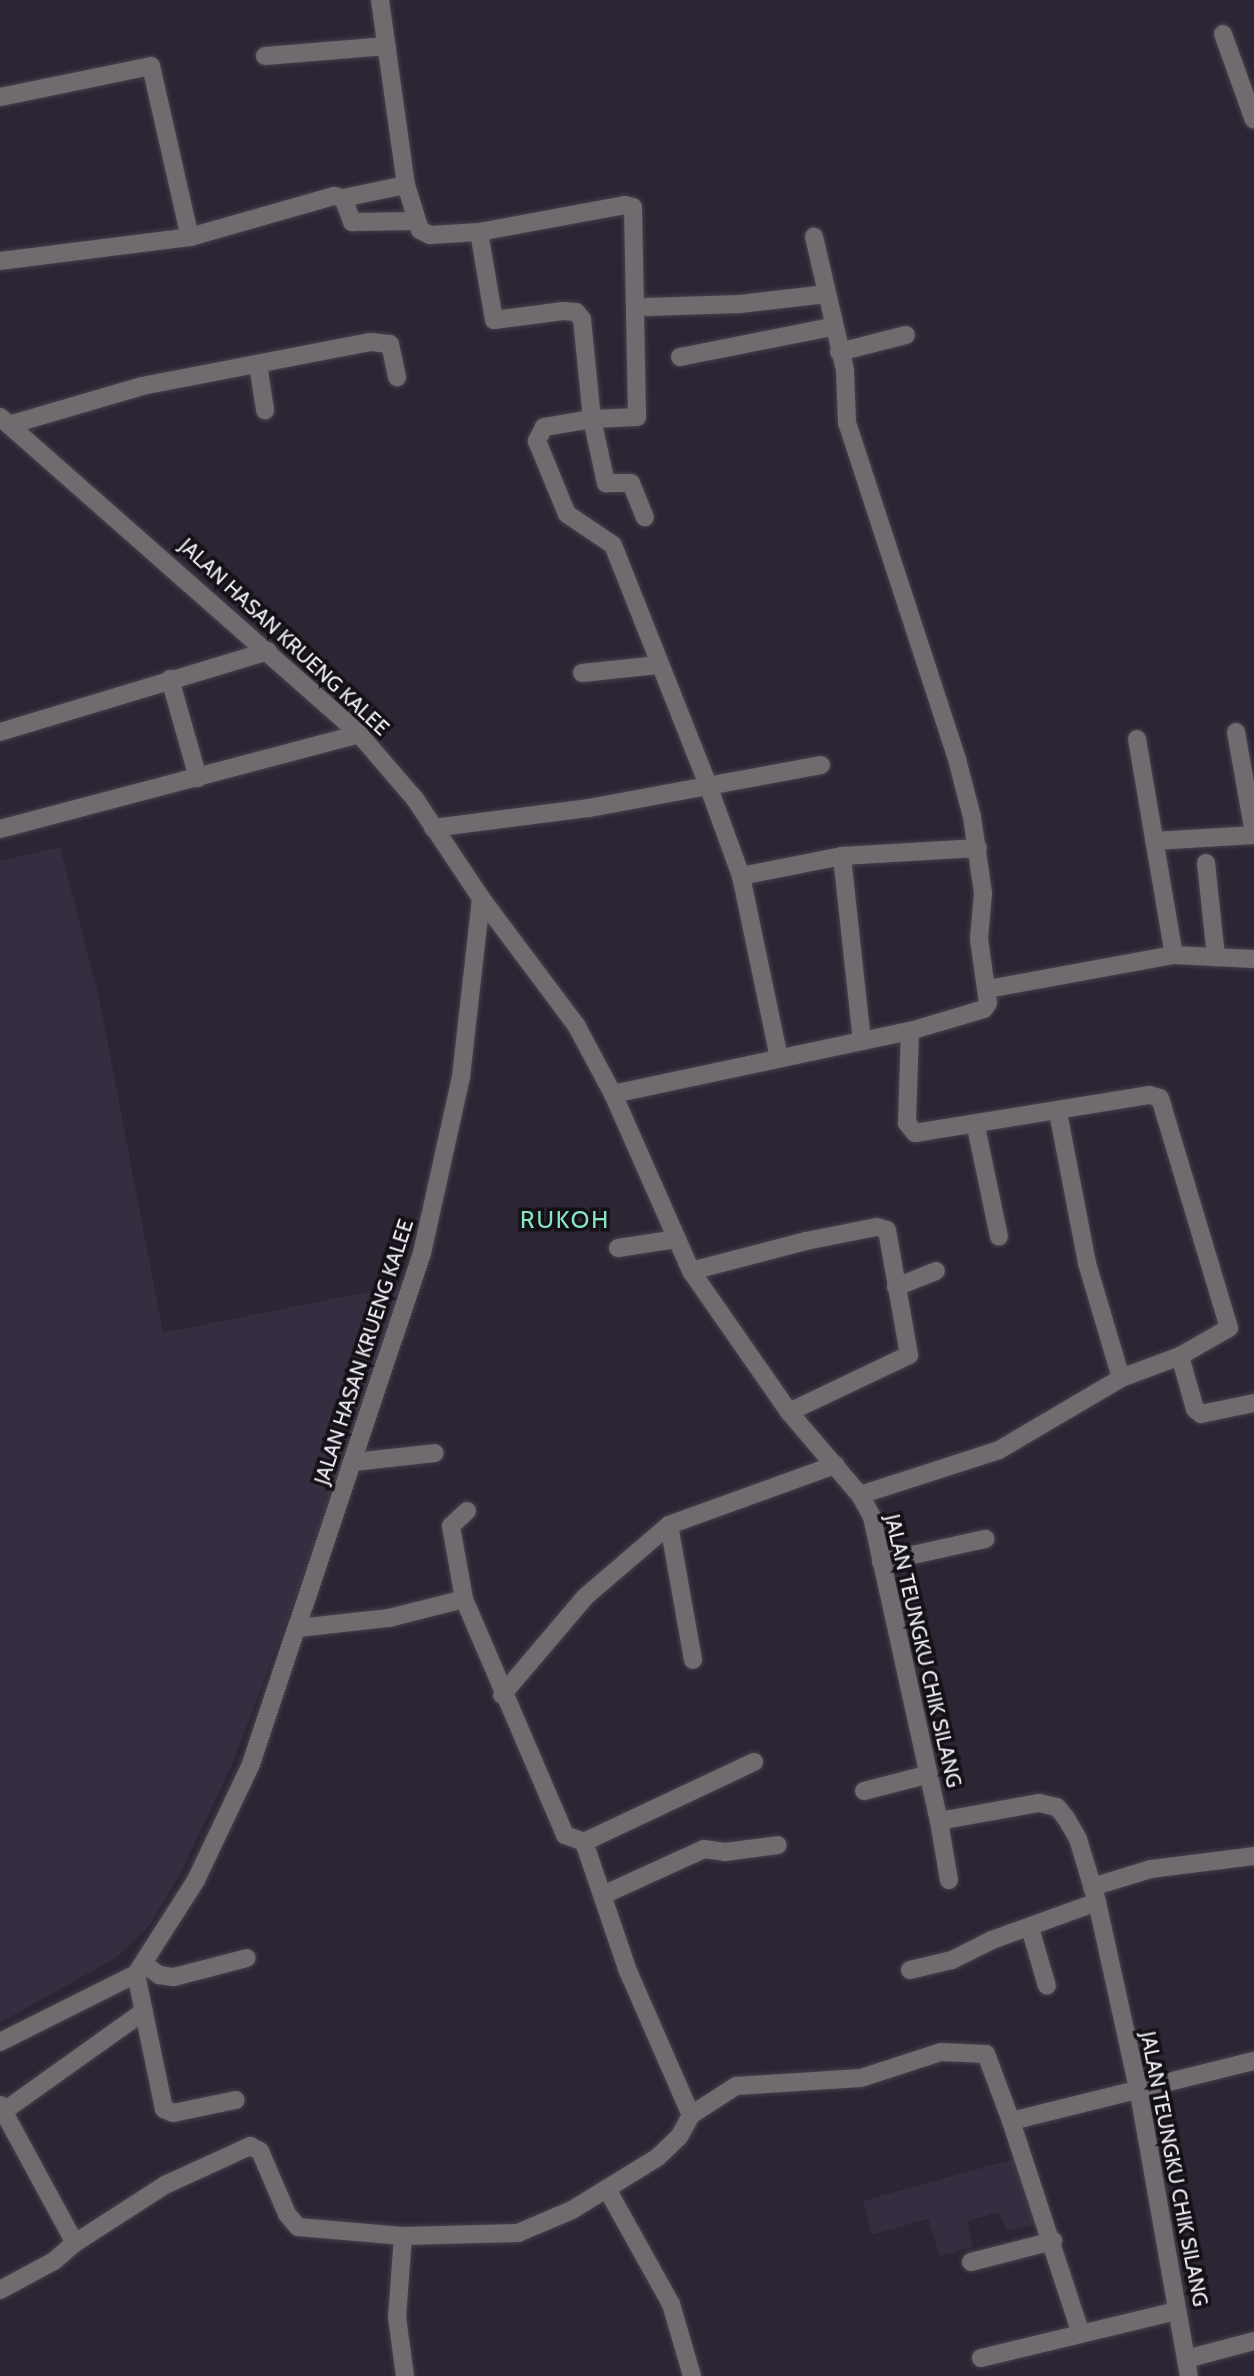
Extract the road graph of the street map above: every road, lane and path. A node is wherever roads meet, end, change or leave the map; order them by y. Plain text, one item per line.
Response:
1 (380, 0) edge
2 (1223, 34) dead end
3 (387, 46) junction
4 (265, 56) dead end
5 (0, 97) edge
6 (1254, 120) edge
7 (407, 185) junction
8 (343, 198) junction
9 (414, 220) junction
10 (479, 232) junction
11 (190, 237) junction
12 (814, 237) dead end
13 (0, 261) edge
14 (826, 294) junction
15 (647, 307) dead end
16 (832, 327) junction
17 (906, 335) dead end
18 (839, 352) junction
19 (680, 357) dead end
20 (258, 364) junction
21 (397, 377) dead end
22 (265, 410) dead end
23 (592, 419) junction
24 (4, 421) edge
25 (645, 517) dead end
26 (268, 651) junction
27 (658, 665) junction
28 (582, 673) dead end
29 (170, 679) junction
30 (0, 732) edge
31 (1236, 732) dead end
32 (359, 734) junction
33 (1137, 739) dead end
34 (821, 765) dead end
35 (198, 778) junction
36 (709, 788) junction
37 (433, 828) junction
38 (0, 829) edge
39 (1254, 834) edge
40 (1154, 841) junction
41 (978, 848) junction
42 (842, 856) junction
43 (1206, 863) dead end
44 (741, 876) junction
45 (481, 898) junction
46 (1174, 955) junction
47 (1216, 957) junction
48 (1254, 959) edge
49 (988, 989) junction
50 (910, 1031) junction
51 (862, 1041) junction
52 (779, 1058) junction
53 (613, 1094) junction
54 (1058, 1113) junction
55 (976, 1127) junction
56 (999, 1237) dead end
57 (677, 1239) junction
58 (618, 1248) dead end
59 (691, 1271) junction
60 (936, 1271) dead end
61 (896, 1287) junction
62 (1180, 1356) junction
63 (1121, 1378) junction
64 (1254, 1403) edge
65 (789, 1412) junction
66 (435, 1453) dead end
67 (354, 1462) junction
68 (835, 1465) junction
69 (860, 1495) junction
70 (467, 1511) dead end
71 (669, 1525) junction
72 (985, 1539) dead end
73 (881, 1562) junction
74 (464, 1599) junction
75 (298, 1628) junction
76 (693, 1660) dead end
77 (502, 1695) junction
78 (754, 1762) dead end
79 (926, 1775) junction
80 (864, 1791) dead end
81 (939, 1822) junction
82 (584, 1842) junction
83 (778, 1845) dead end
84 (1254, 1856) edge
85 (949, 1880) dead end
86 (1094, 1894) junction
87 (603, 1895) junction
88 (1030, 1928) junction
89 (247, 1958) dead end
90 (140, 1969) junction
91 (910, 1970) dead end
92 (1047, 1986) dead end
93 (144, 2011) junction
94 (0, 2042) edge
95 (1254, 2061) edge
96 (1139, 2093) junction
97 (236, 2099) dead end
98 (2, 2108) edge
99 (691, 2115) junction
100 (1011, 2121) junction
101 (607, 2189) junction
102 (403, 2236) junction
103 (1054, 2241) junction
104 (75, 2243) junction
105 (971, 2262) dead end
106 (0, 2290) edge
107 (1177, 2311) junction
108 (1081, 2334) junction
109 (1254, 2341) edge
110 (981, 2358) dead end
111 (1187, 2368) edge
112 (405, 2376) edge
113 (692, 2376) edge

1 - 3 street
2 - 6 street
3 - 4 street
3 - 7 street
5 - 11 street
7 - 8 street
7 - 9 street
8 - 9 street
8 - 11 street
9 - 10 street
10 - 23 street
10 - 23 street
11 - 13 street
12 - 14 street
14 - 15 street
14 - 16 street
16 - 18 street
16 - 19 street
17 - 18 street
18 - 41 street
20 - 21 street
20 - 22 street
20 - 24 street
23 - 25 street
23 - 27 street
24 - 26 street, JALAN HASAN KRUENG KALEE
26 - 29 street
26 - 32 street, JALAN HASAN KRUENG KALEE
27 - 28 street
27 - 36 street
29 - 30 street
29 - 35 street
31 - 39 street
32 - 35 street
32 - 37 street, JALAN HASAN KRUENG KALEE
33 - 40 street
34 - 36 street
35 - 38 street
36 - 37 street
36 - 44 street
37 - 45 street, JALAN HASAN KRUENG KALEE
39 - 40 street
40 - 46 street
41 - 42 street
41 - 49 street
42 - 44 street
42 - 51 street
43 - 47 street
44 - 52 street
45 - 53 street, JALAN TEUNGKU CHIK SILANG
45 - 67 street, JALAN HASAN KRUENG KALEE
46 - 47 street
46 - 49 street
47 - 48 street
49 - 50 street
50 - 51 street
50 - 55 street
51 - 52 street
52 - 53 street
53 - 57 street, JALAN TEUNGKU CHIK SILANG
54 - 55 street
54 - 62 street
54 - 63 street
55 - 56 street
57 - 58 street
57 - 59 street, JALAN TEUNGKU CHIK SILANG
59 - 61 street
59 - 65 street, JALAN TEUNGKU CHIK SILANG
60 - 61 street
61 - 65 street
62 - 63 street
62 - 64 street
63 - 69 street
65 - 68 street, JALAN TEUNGKU CHIK SILANG
66 - 67 street
67 - 75 street, JALAN HASAN KRUENG KALEE
68 - 69 street, JALAN TEUNGKU CHIK SILANG
68 - 71 street
69 - 73 street, JALAN TEUNGKU CHIK SILANG
70 - 74 street
71 - 76 street
71 - 77 street
72 - 73 street
73 - 79 street, JALAN TEUNGKU CHIK SILANG
74 - 75 street
74 - 77 street
75 - 90 street, JALAN HASAN KRUENG KALEE
77 - 82 street
78 - 82 street
79 - 80 street
79 - 81 street, JALAN TEUNGKU CHIK SILANG
81 - 85 street
81 - 86 street, JALAN TEUNGKU CHIK SILANG
82 - 87 street
83 - 87 street
84 - 86 street
86 - 88 street
86 - 96 street, JALAN TEUNGKU CHIK SILANG
87 - 99 street
88 - 91 street
88 - 92 street
89 - 90 street
90 - 93 street
90 - 94 street
93 - 97 street
93 - 98 street
95 - 96 street
96 - 100 street
96 - 107 street, JALAN TEUNGKU CHIK SILANG
98 - 104 street
99 - 100 street
99 - 101 street
100 - 103 street
101 - 102 street
101 - 113 street
102 - 104 street
102 - 112 street
103 - 105 street
103 - 108 street
104 - 106 street
107 - 108 street
107 - 111 street, JALAN TEUNGKU CHIK SILANG
108 - 110 street
109 - 111 street

